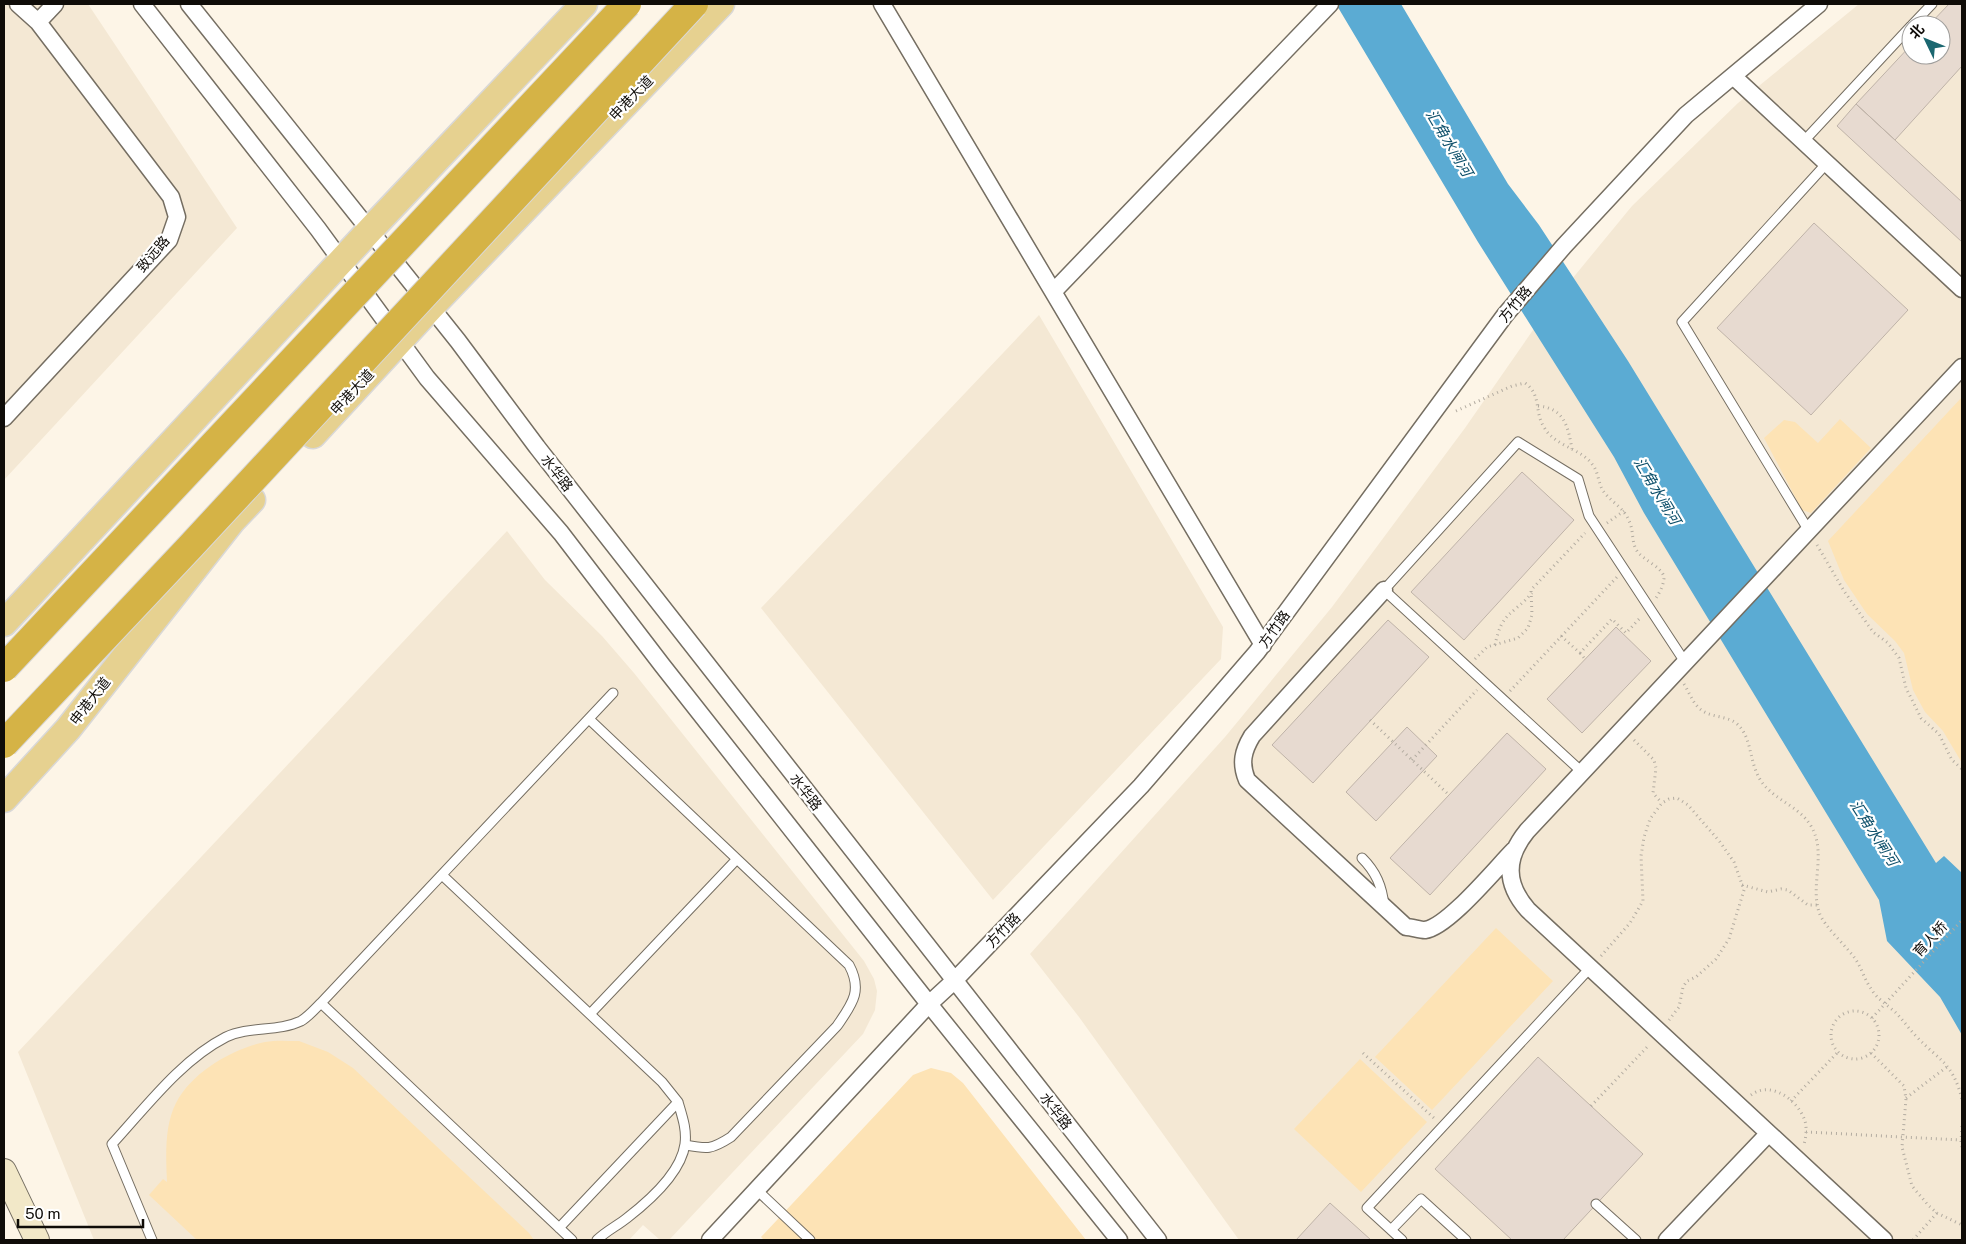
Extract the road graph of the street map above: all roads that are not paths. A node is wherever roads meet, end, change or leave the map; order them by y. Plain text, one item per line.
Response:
1 (18, 4) edge
2 (55, 4) edge
3 (142, 4) edge
4 (189, 4) edge
5 (584, 4) edge
6 (627, 4) edge
7 (694, 4) edge
8 (721, 4) edge
9 (882, 4) edge
10 (1818, 4) edge
11 (1932, 4) edge
12 (1326, 8) edge
13 (1922, 15) edge
14 (38, 22) junction
15 (1901, 37) edge
16 (1734, 76) junction
17 (1804, 141) junction
18 (1827, 163) junction
19 (370, 230) junction
20 (341, 260) junction
21 (1962, 289) edge
22 (1054, 291) junction
23 (431, 307) junction
24 (400, 341) junction
25 (1962, 367) edge
26 (4, 418) edge
27 (1808, 531) junction
28 (1384, 590) junction
29 (4, 623) edge
30 (1263, 645) junction
31 (1681, 667) junction
32 (4, 668) edge
33 (613, 693) dead end
34 (589, 719) junction
35 (4, 744) edge
36 (1582, 772) junction
37 (4, 799) edge
38 (1514, 850) junction
39 (1362, 858) dead end
40 (737, 859) junction
41 (442, 874) junction
42 (1384, 906) junction
43 (1590, 968) junction
44 (954, 981) junction
45 (321, 1003) junction
46 (929, 1004) junction
47 (590, 1014) junction
48 (678, 1102) junction
49 (1768, 1134) junction
50 (685, 1145) junction
51 (4, 1171) edge
52 (757, 1190) junction
53 (1596, 1204) dead end
54 (559, 1228) junction
55 (1391, 1230) junction
56 (37, 1240) edge
57 (152, 1240) edge
58 (572, 1240) edge
59 (596, 1240) edge
60 (710, 1240) edge
61 (810, 1240) edge
62 (1119, 1240) edge
63 (1158, 1240) edge
64 (1402, 1240) edge
65 (1466, 1240) edge
66 (1636, 1240) edge
67 (1668, 1240) edge
68 (1884, 1240) edge

1 - 14 street, 致远路
2 - 14 street
3 - 20 street
4 - 19 street, 水华路
5 - 19 main road
6 - 32 highway, bridge
7 - 35 highway, bridge
8 - 23 main road, 申港大道
9 - 22 street
10 - 16 street, 方竹路
11 - 13 lane
12 - 22 street
14 - 26 street, 致远路
15 - 17 lane
16 - 17 street
16 - 30 street, 方竹路
17 - 18 street
18 - 21 street
18 - 27 lane
19 - 20 main road
19 - 23 street, 水华路
20 - 24 street
20 - 29 main road
22 - 30 street
23 - 24 main road, 申港大道
23 - 44 street, 水华路
24 - 37 main road, 申港大道
24 - 46 street
25 - 27 street
27 - 31 street
28 - 31 lane
28 - 36 lane
28 - 42 street
30 - 44 street, 方竹路
31 - 36 street
33 - 34 lane
34 - 40 lane
34 - 41 lane
36 - 38 street
38 - 42 street
38 - 43 street
39 - 42 lane
40 - 47 lane
40 - 50 lane
41 - 45 lane
41 - 47 lane
43 - 49 street
43 - 55 lane
44 - 46 street, 方竹路
44 - 63 street, 水华路
45 - 54 lane
45 - 57 lane
46 - 52 street, 方竹路
46 - 62 street
47 - 48 lane
48 - 50 lane
48 - 54 lane
49 - 67 street
49 - 68 street
50 - 59 lane
51 - 56 main road
52 - 60 street, 方竹路
52 - 61 lane
53 - 66 lane
54 - 58 lane
55 - 64 lane
55 - 65 lane

